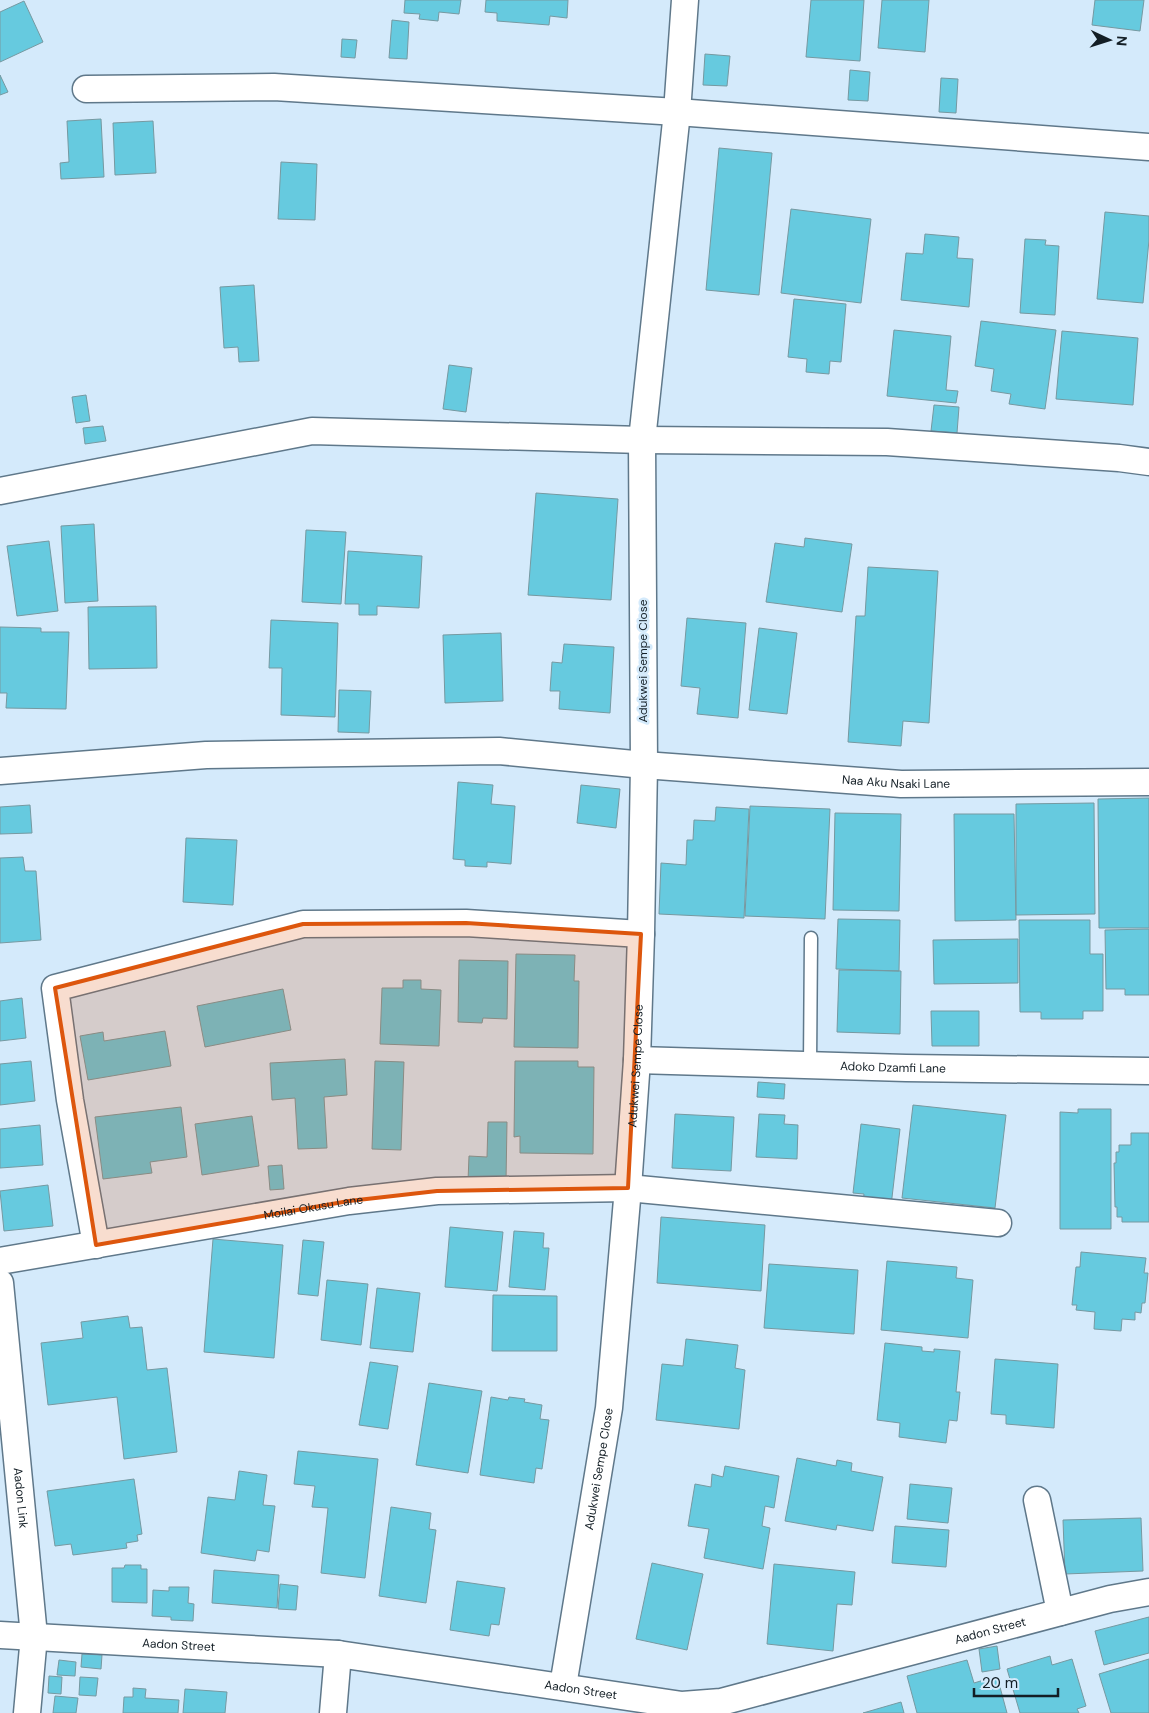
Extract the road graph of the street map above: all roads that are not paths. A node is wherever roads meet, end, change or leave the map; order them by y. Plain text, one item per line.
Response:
1 (686, 0) edge
2 (86, 89) dead end
3 (676, 112) junction
4 (1149, 146) edge
5 (642, 440) junction
6 (1149, 462) edge
7 (0, 491) edge
8 (644, 765) junction
9 (0, 771) edge
10 (1149, 782) edge
11 (641, 934) junction
12 (811, 938) dead end
13 (637, 1060) junction
14 (810, 1065) junction
15 (1149, 1070) edge
16 (628, 1188) junction
17 (998, 1223) dead end
18 (96, 1245) junction
19 (0, 1261) edge
20 (0, 1283) edge
21 (1037, 1500) dead end
22 (1149, 1592) edge
23 (1060, 1612) junction
24 (0, 1635) edge
25 (34, 1636) junction
26 (338, 1654) junction
27 (563, 1686) junction
28 (621, 1704) edge
29 (27, 1713) edge
30 (333, 1713) edge

1 - 3 street, Adukwei Sempe Close
2 - 3 street
3 - 4 street
3 - 5 street, Adukwei Sempe Close
5 - 6 street
5 - 7 street
5 - 8 street, Adukwei Sempe Close
8 - 9 street, Naa Aku Nsaki Lane
8 - 10 street, Naa Aku Nsaki Lane
8 - 11 street, Adukwei Sempe Close
11 - 13 street, Adukwei Sempe Close
11 - 18 street
12 - 14 lane
13 - 14 street, Adoko Dzamfi Lane
13 - 16 street, Adukwei Sempe Close
14 - 15 street, Adoko Dzamfi Lane
16 - 17 street, Moilai Okusu Lane
16 - 18 street, Moilai Okusu Lane
16 - 27 street, Adukwei Sempe Close
18 - 19 street, Moilai Okusu Lane
20 - 25 street, Aadon Link
21 - 23 street
22 - 23 street, Aadon Street
23 - 28 street, Aadon Street
24 - 25 street, Aadon Street
25 - 26 street, Aadon Street
25 - 29 street, Aadon Link
26 - 27 street, Aadon Street
26 - 30 street
27 - 28 street, Aadon Street

